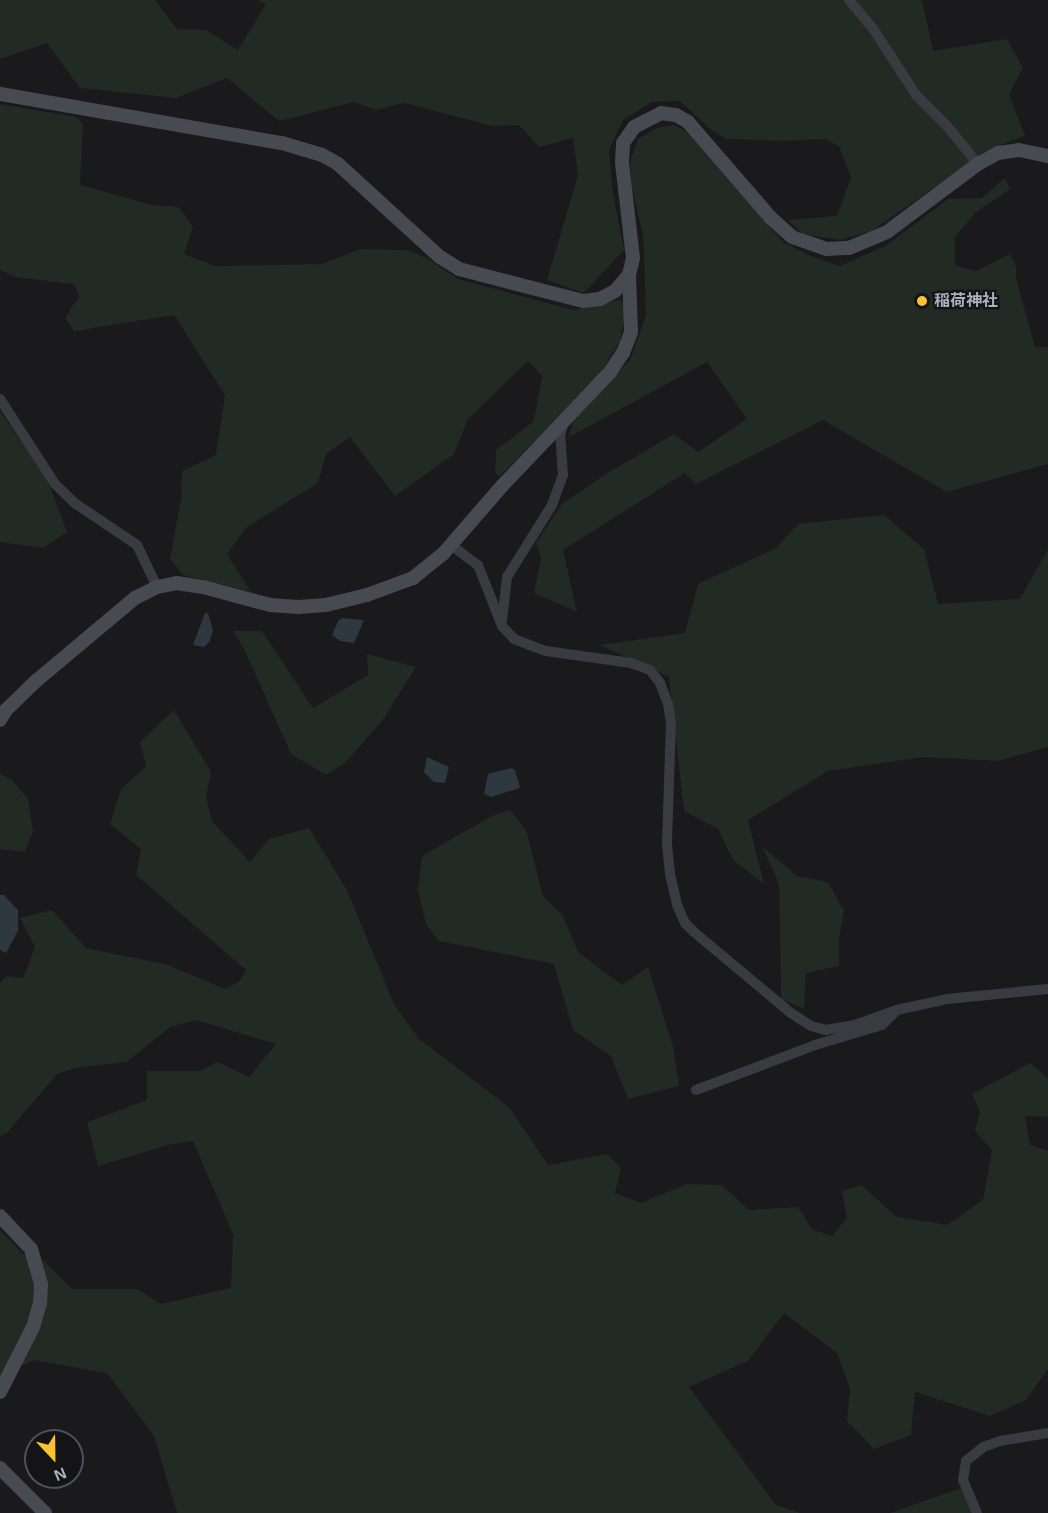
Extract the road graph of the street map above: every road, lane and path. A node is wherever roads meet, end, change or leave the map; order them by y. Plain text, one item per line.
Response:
1 (849, 0) edge
2 (0, 94) edge
3 (1048, 156) edge
4 (978, 164) junction
5 (629, 275) junction
6 (0, 399) edge
7 (564, 421) junction
8 (451, 544) junction
9 (157, 587) junction
10 (501, 626) junction
11 (2, 714) edge
12 (1048, 989) edge
13 (897, 1010) junction
14 (696, 1090) dead end
15 (0, 1216) edge
16 (0, 1392) edge
17 (1048, 1433) edge
18 (0, 1468) edge
19 (45, 1513) edge
20 (977, 1513) edge

1 - 4 street
2 - 5 street
3 - 4 street
4 - 5 street
5 - 7 street
6 - 9 street
7 - 8 street
7 - 10 street
8 - 9 street
8 - 10 street
9 - 11 street
10 - 13 street
12 - 13 street
13 - 14 street
15 - 16 street
17 - 20 street
18 - 19 street

